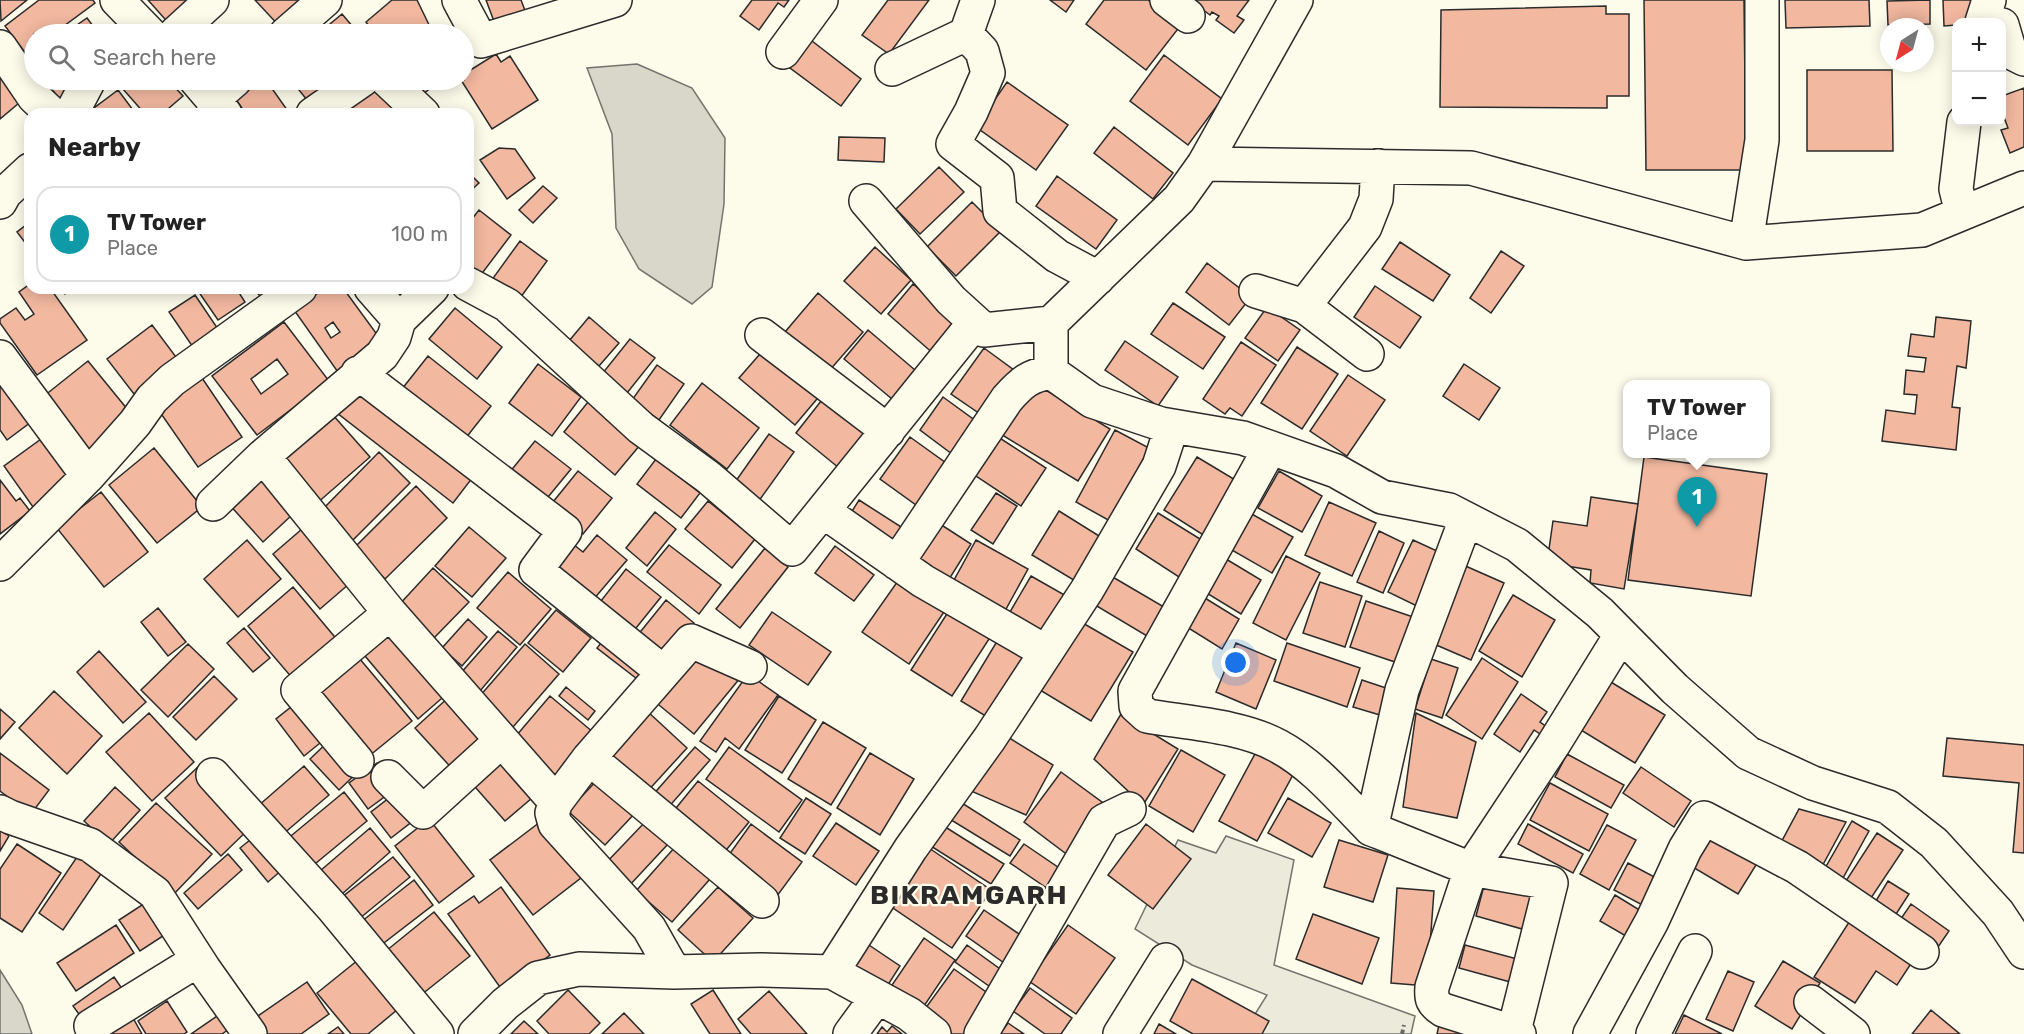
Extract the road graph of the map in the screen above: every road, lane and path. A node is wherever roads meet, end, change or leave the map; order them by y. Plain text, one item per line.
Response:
1 (212, 0) edge
2 (325, 0) edge
3 (459, 0) edge
4 (615, 0) edge
5 (821, 0) edge
6 (978, 0) edge
7 (1296, 0) edge
8 (1762, 0) edge
9 (1989, 0) edge
10 (1998, 0) edge
11 (1983, 18) edge
12 (2000, 18) edge
13 (186, 24) edge
14 (297, 24) edge
15 (472, 24) edge
16 (474, 28) edge
17 (966, 34) junction
18 (2006, 40) edge
19 (0, 47) edge
20 (783, 52) dead end
21 (2024, 59) edge
22 (892, 69) dead end
23 (24, 82) edge
24 (29, 90) edge
25 (84, 90) edge
26 (348, 90) edge
27 (398, 90) edge
28 (46, 108) edge
29 (74, 108) edge
30 (322, 108) edge
31 (417, 108) edge
32 (1964, 126) edge
33 (1204, 164) junction
34 (1378, 166) junction
35 (24, 176) edge
36 (2024, 188) edge
37 (2, 196) edge
38 (866, 201) dead end
39 (1962, 213) junction
40 (1746, 243) junction
41 (1098, 278) junction
42 (474, 287) edge
43 (1256, 291) dead end
44 (292, 294) edge
45 (376, 294) edge
46 (426, 294) edge
47 (1304, 306) junction
48 (399, 320) junction
49 (975, 322) junction
50 (1052, 323) junction
51 (762, 335) dead end
52 (1367, 354) dead end
53 (0, 357) edge
54 (1052, 372) junction
55 (358, 373) junction
56 (1172, 426) junction
57 (888, 431) junction
58 (1270, 448) junction
59 (263, 456) junction
60 (88, 476) junction
61 (213, 504) dead end
62 (823, 511) junction
63 (1466, 519) junction
64 (897, 563) junction
65 (0, 564) edge
66 (390, 613) junction
67 (1621, 635) junction
68 (1049, 648) junction
69 (750, 667) dead end
70 (663, 672) junction
71 (501, 741) junction
72 (589, 758) junction
73 (357, 761) dead end
74 (213, 775) dead end
75 (388, 777) dead end
76 (556, 801) junction
77 (1129, 809) dead end
78 (0, 812) edge
79 (1371, 829) junction
80 (1471, 869) junction
81 (762, 901) dead end
82 (1695, 951) dead end
83 (1922, 952) dead end
84 (2024, 952) edge
85 (198, 960) junction
86 (1166, 960) dead end
87 (674, 972) junction
88 (832, 972) junction
89 (877, 997) junction
90 (1811, 1002) dead end
91 (1404, 1025) dead end
92 (91, 1026) dead end
93 (1517, 1033) edge
94 (250, 1034) edge
95 (437, 1034) edge
96 (475, 1034) edge
97 (850, 1034) edge
98 (934, 1034) edge
99 (981, 1034) edge
100 (1120, 1034) edge
101 (1402, 1034) edge
102 (1590, 1034) edge
103 (1653, 1034) edge
104 (1853, 1034) edge

1 - 13 street
2 - 14 street
3 - 15 street
4 - 16 street
5 - 20 street
6 - 17 street
7 - 33 street
8 - 40 street
9 - 11 street
10 - 12 street
17 - 22 street
17 - 41 street
18 - 21 street
19 - 23 street
24 - 28 street
25 - 29 street
26 - 30 street
27 - 31 street
32 - 39 street
33 - 34 street
33 - 41 street
34 - 40 street
34 - 47 street
35 - 37 street
36 - 39 street
38 - 49 street
39 - 40 street
41 - 50 street
42 - 62 street
43 - 47 street
44 - 60 street
45 - 48 street
46 - 48 street
47 - 52 street
48 - 55 street
49 - 50 street
49 - 57 street
50 - 54 street
51 - 57 street
53 - 60 street
54 - 56 street
54 - 64 street
55 - 59 street
55 - 70 street
56 - 58 street
56 - 68 street
57 - 62 street
58 - 63 street
58 - 79 street
59 - 61 street
59 - 66 street
60 - 65 street
62 - 64 street
63 - 67 street
63 - 79 street
64 - 68 street
66 - 71 street
66 - 73 street
67 - 80 street
67 - 84 street
68 - 88 street
69 - 70 street
70 - 72 street
71 - 75 street
71 - 76 street
72 - 76 street
72 - 81 street
74 - 95 street
76 - 87 street
77 - 99 street
78 - 85 street
79 - 80 street
80 - 93 street
80 - 93 street
82 - 103 street
83 - 102 street
85 - 92 street
85 - 94 street
86 - 100 street
87 - 88 street
87 - 96 street
88 - 89 street
89 - 97 street
89 - 98 street
90 - 104 street
91 - 101 path

